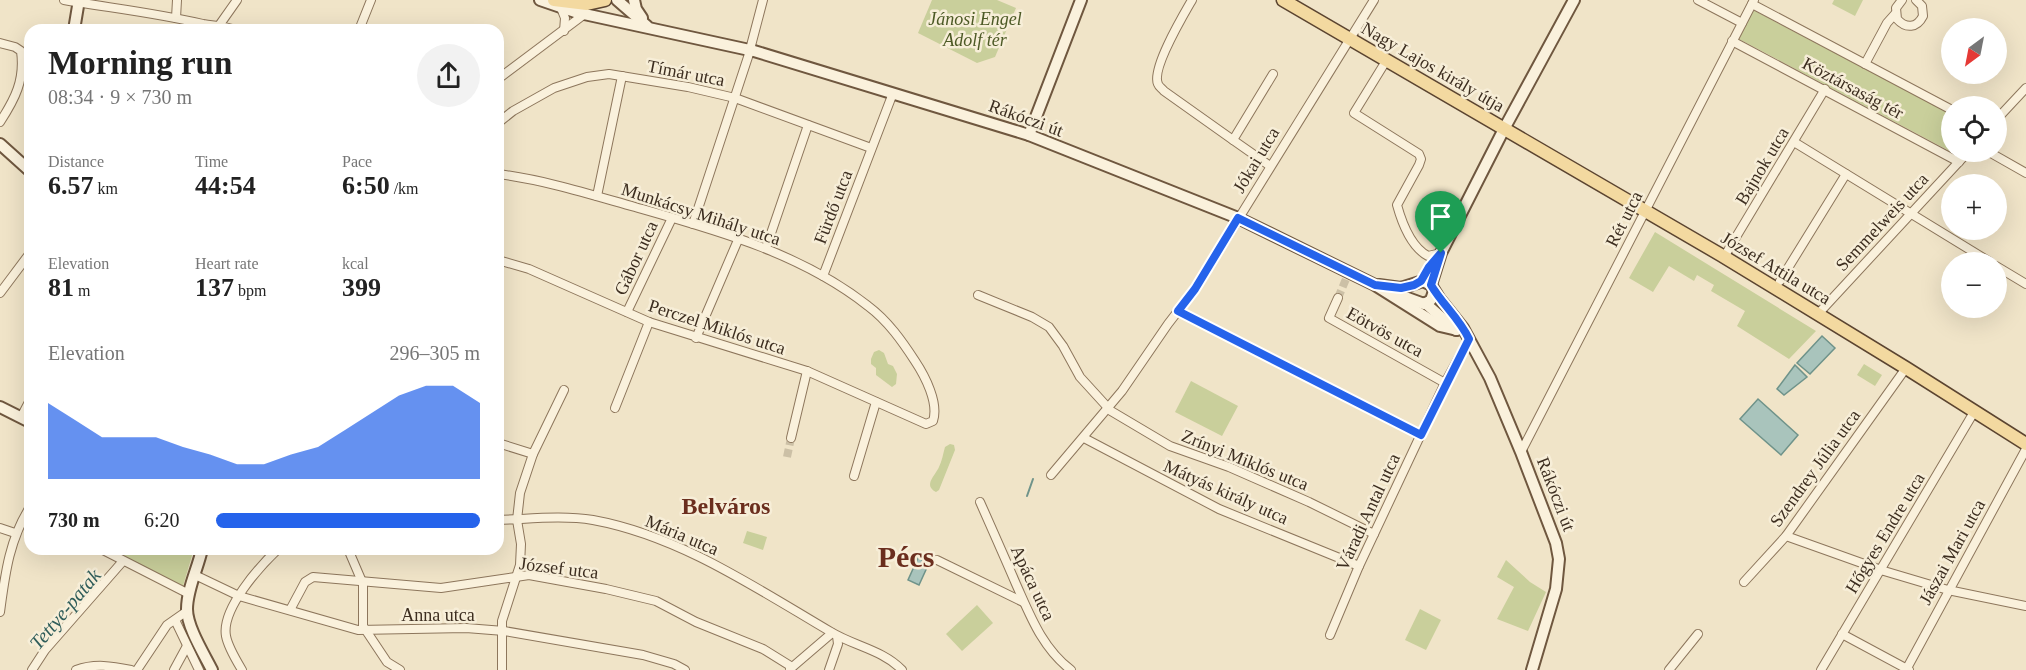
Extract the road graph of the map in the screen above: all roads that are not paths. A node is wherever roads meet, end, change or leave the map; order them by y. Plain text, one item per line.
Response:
1 (64, 0) edge
2 (177, 0) edge
3 (237, 0) edge
4 (371, 0) edge
5 (540, 0) edge
6 (612, 0) edge
7 (617, 0) edge
8 (634, 0) edge
9 (763, 0) edge
10 (1080, 0) edge
11 (1192, 0) edge
12 (1283, 0) edge
13 (1374, 0) edge
14 (1574, 0) edge
15 (1698, 0) edge
16 (1902, 0) edge
17 (1916, 0) edge
18 (78, 1) edge
19 (600, 2) edge
20 (1753, 2) edge
21 (557, 4) edge
22 (585, 14) junction
23 (1895, 14) junction
24 (176, 18) junction
25 (621, 21) junction
26 (1742, 23) junction
27 (75, 24) edge
28 (204, 24) edge
29 (220, 24) edge
30 (361, 24) edge
31 (650, 28) junction
32 (564, 31) junction
33 (1349, 39) junction
34 (1732, 41) junction
35 (0, 43) edge
36 (750, 50) junction
37 (1386, 62) junction
38 (1865, 64) junction
39 (1273, 74) dead end
40 (504, 75) edge
41 (622, 76) junction
42 (2026, 88) edge
43 (1825, 90) junction
44 (893, 93) junction
45 (735, 98) junction
46 (1941, 104) edge
47 (2007, 108) edge
48 (504, 119) edge
49 (0, 122) edge
50 (808, 125) junction
51 (1504, 129) junction
52 (1029, 135) junction
53 (1233, 140) junction
54 (1794, 142) junction
55 (0, 144) edge
56 (871, 148) junction
57 (1941, 152) edge
58 (1959, 162) edge
59 (2007, 162) edge
60 (24, 164) edge
61 (1270, 166) junction
62 (2026, 173) edge
63 (1846, 174) junction
64 (504, 175) edge
65 (597, 196) junction
66 (1644, 211) junction
67 (1909, 214) junction
68 (672, 218) junction
69 (1238, 218) junction
70 (693, 224) junction
71 (738, 240) junction
72 (766, 248) junction
73 (1973, 252) edge
74 (1441, 253) junction
75 (1724, 257) junction
76 (24, 261) edge
77 (504, 262) edge
78 (2007, 273) edge
79 (823, 276) junction
80 (1780, 281) dead end
81 (2026, 284) edge
82 (1425, 285) junction
83 (1380, 288) junction
84 (0, 293) edge
85 (978, 295) dead end
86 (1338, 298) tunnel mouth
87 (1413, 298) junction
88 (1425, 303) junction
89 (1178, 311) junction
90 (627, 312) junction
91 (1818, 314) junction
92 (649, 322) junction
93 (1457, 330) junction
94 (696, 338) junction
95 (1469, 339) junction
96 (1906, 368) junction
97 (807, 370) junction
98 (1445, 383) junction
99 (564, 390) dead end
100 (876, 402) junction
101 (0, 407) edge
102 (1110, 407) junction
103 (615, 408) dead end
104 (1974, 412) junction
105 (24, 419) edge
106 (926, 424) joint
107 (1421, 435) junction
108 (791, 438) tunnel mouth
109 (1084, 438) junction
110 (2026, 444) edge
111 (504, 445) edge
112 (2026, 449) edge
113 (1521, 452) junction
114 (533, 454) junction
115 (1051, 475) dead end
116 (854, 476) dead end
117 (980, 502) dead end
118 (24, 519) edge
119 (504, 520) edge
120 (517, 520) junction
121 (0, 528) edge
122 (15, 533) junction
123 (1374, 534) junction
124 (1786, 536) junction
125 (112, 555) edge
126 (200, 555) edge
127 (272, 555) edge
128 (351, 555) edge
129 (937, 560) dead end
130 (123, 561) junction
131 (1359, 566) junction
132 (1881, 570) junction
133 (195, 575) junction
134 (518, 575) junction
135 (3, 578) edge
136 (361, 580) junction
137 (1744, 582) dead end
138 (1948, 591) junction
139 (189, 594) junction
140 (239, 596) junction
141 (1023, 602) junction
142 (2026, 606) edge
143 (291, 610) junction
144 (187, 611) junction
145 (0, 612) edge
146 (175, 620) junction
147 (365, 630) junction
148 (502, 631) junction
149 (1698, 634) dead end
150 (1842, 634) junction
151 (835, 635) junction
152 (1330, 635) dead end
153 (187, 646) junction
154 (892, 660) junction
155 (1059, 667) edge
156 (791, 669) edge
157 (32, 670) edge
158 (76, 670) edge
159 (131, 670) edge
160 (137, 670) edge
161 (174, 670) edge
162 (200, 670) edge
163 (212, 670) edge
164 (242, 670) edge
165 (400, 670) edge
166 (501, 670) edge
167 (685, 670) edge
168 (829, 670) edge
169 (890, 670) edge
170 (902, 670) edge
171 (1071, 670) edge
172 (1532, 670) edge
173 (1669, 670) edge
174 (1821, 670) edge
175 (1907, 670) edge

1 - 18 street
2 - 24 street
3 - 29 street
4 - 30 street
5 - 21 street, Rákóczi út
6 - 25 street
7 - 31 street, Rákóczi út
8 - 31 street
9 - 36 street
10 - 52 street
11 - 53 street
12 - 33 main road, Nagy Lajos király útja
13 - 33 street, Jókai utca
14 - 51 street
15 - 26 street
16 - 23 street, Köztársaság tér
17 - 23 street
18 - 24 street
18 - 27 street
19 - 21 main road, Rákóczi út
19 - 22 street
20 - 26 street, Rét utca
20 - 38 street, Köztársaság tér
21 - 22 street, Rákóczi út
21 - 32 street
22 - 25 street, Rákóczi út
22 - 32 street
23 - 38 street, Köztársaság tér
24 - 28 street
25 - 31 street, Rákóczi út
26 - 34 street, Rét utca
31 - 36 street, Rákóczi út
32 - 40 street
33 - 37 main road, Nagy Lajos király útja
33 - 61 street, Jókai utca
34 - 43 street, Köztársaság tér
34 - 66 street, Rét utca
35 - 49 street
36 - 44 street, Rákóczi út
36 - 45 street
37 - 51 main road, Nagy Lajos király útja
37 - 74 street
38 - 46 street, Köztársaság tér
39 - 53 street
41 - 45 street, Tímár utca
41 - 48 street, Tímár utca
41 - 65 street
42 - 47 street
43 - 54 street, Bajnok utca
43 - 57 street, Köztársaság tér
44 - 52 street, Rákóczi út
44 - 56 street, Fürdő utca
45 - 50 street, Tímár utca
45 - 70 street
50 - 56 street, Tímár utca
50 - 72 street
51 - 66 main road, József Attila utca
51 - 74 street
52 - 69 street, Rákóczi út
53 - 61 street
54 - 63 street
54 - 75 street, Bajnok utca
55 - 60 street
56 - 79 street, Fürdő utca
58 - 67 street, Semmelweis utca
59 - 62 street
61 - 69 street, Jókai utca
63 - 67 street
63 - 80 street
64 - 65 street, Munkácsy Mihály utca
65 - 68 street, Munkácsy Mihály utca
66 - 75 main road, József Attila utca
66 - 113 street, Rét utca
67 - 73 street
67 - 91 street, Semmelweis utca
68 - 70 street, Munkácsy Mihály utca
68 - 90 street, Gábor utca
69 - 83 street, Rákóczi út
69 - 89 street, Jókai utca
70 - 71 street, Munkácsy Mihály utca
71 - 72 street, Munkácsy Mihály utca
71 - 94 street
72 - 79 street, Munkácsy Mihály utca
74 - 82 street
75 - 91 main road, József Attila utca
76 - 84 street
77 - 90 street, Perczel Miklós utca
78 - 81 street
79 - 106 street, Munkácsy Mihály utca
82 - 83 street, Rákóczi út
82 - 87 street
82 - 88 street
82 - 95 street, Rákóczi út
83 - 87 street, Rákóczi út
83 - 93 street, Rákóczi út
85 - 102 street, Zrínyi Miklós utca
86 - 98 street, Eötvös utca
87 - 88 street, Rákóczi út
88 - 93 street, Rákóczi út
89 - 102 street, Jókai utca
89 - 107 street
90 - 92 street, Perczel Miklós utca
91 - 96 main road, József Attila utca
92 - 94 street, Perczel Miklós utca
92 - 103 street
93 - 95 street, Rákóczi út
94 - 97 street, Perczel Miklós utca
95 - 98 street, Váradi Antal utca
95 - 113 street, Rákóczi út
96 - 104 main road, József Attila utca
96 - 124 street, Szendrey Júlia utca
97 - 100 street, Perczel Miklós utca
97 - 108 street
98 - 107 street, Váradi Antal utca
99 - 114 street
100 - 106 street, Perczel Miklós utca
100 - 116 street
101 - 105 street
102 - 109 street, Jókai utca
102 - 123 street, Zrínyi Miklós utca
104 - 110 main road, József Attila utca
104 - 132 street, Hőgyes Endre utca
107 - 123 street, Váradi Antal utca
109 - 115 street, Jókai utca
109 - 131 street, Mátyás király utca
111 - 114 street
112 - 138 street, Jászai Mari utca
113 - 172 street, Rákóczi út
114 - 120 street
117 - 141 street, Apáca utca
118 - 122 street
119 - 120 street, Mária utca
120 - 134 street
120 - 151 street, Mária utca
121 - 122 street
122 - 135 street
123 - 131 street, Váradi Antal utca
124 - 132 street
124 - 137 street, Szendrey Júlia utca
125 - 130 street
126 - 133 street
127 - 140 street
128 - 136 street
129 - 141 street
130 - 139 street
130 - 157 street
131 - 152 street, Váradi Antal utca
132 - 138 street
132 - 150 street, Hőgyes Endre utca
133 - 139 street
133 - 140 street, Anna utca
134 - 136 street, József utca
134 - 148 street
134 - 156 street, József utca
135 - 145 street
136 - 143 street, József utca
136 - 147 street
138 - 142 street
138 - 175 street, Jászai Mari utca
139 - 144 street
140 - 143 street, Anna utca
140 - 164 street
141 - 155 street, Apáca utca
143 - 147 street, Anna utca
144 - 146 street
144 - 163 street
146 - 153 street
146 - 160 street
147 - 148 street, Anna utca
147 - 165 street
148 - 166 street
148 - 167 street, Anna utca
149 - 173 street
150 - 174 street, Hőgyes Endre utca
150 - 175 street
151 - 154 street, Mária utca
151 - 156 street
151 - 168 street
153 - 161 street
153 - 162 street
154 - 169 street
154 - 170 street
155 - 171 street, Apáca utca
158 - 159 street

